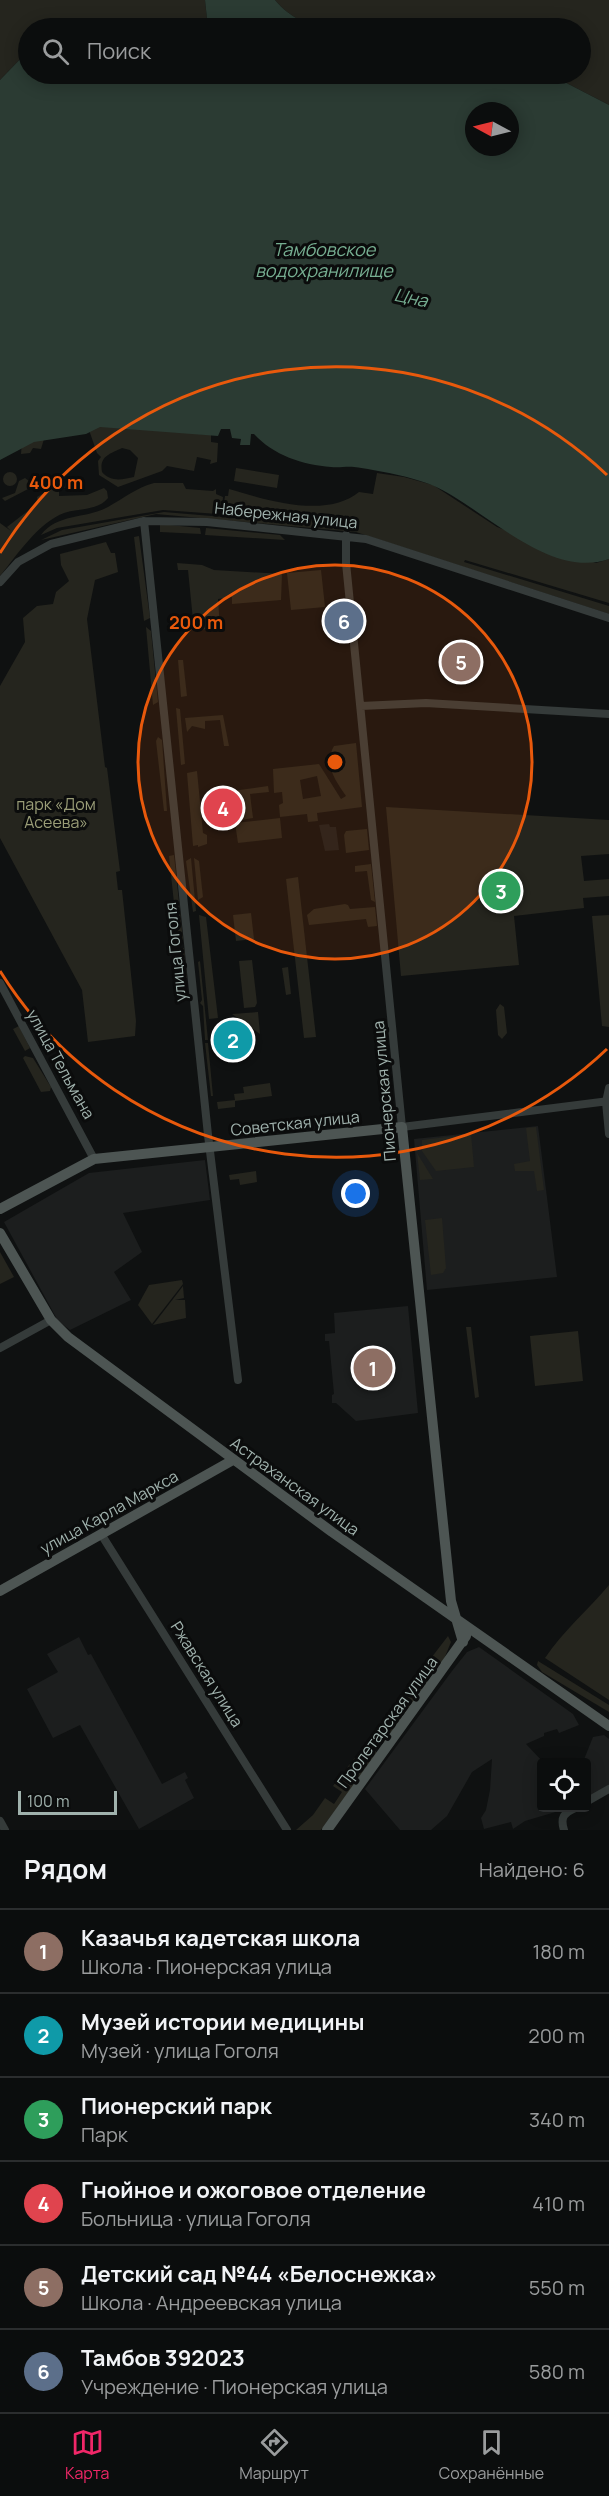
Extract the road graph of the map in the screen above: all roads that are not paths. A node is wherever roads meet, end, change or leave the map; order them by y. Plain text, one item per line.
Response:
1 (144, 521) junction
2 (346, 535) junction
3 (0, 582) edge
4 (609, 618) edge
5 (361, 706) junction
6 (609, 714) edge
7 (0, 983) edge
8 (609, 1088) edge
9 (607, 1102) edge
10 (402, 1127) junction
11 (609, 1134) edge
12 (210, 1148) junction
13 (94, 1159) junction
14 (0, 1209) edge
15 (0, 1233) edge
16 (51, 1320) junction
17 (0, 1348) edge
18 (238, 1380) dead end
19 (233, 1460) junction
20 (101, 1534) junction
21 (0, 1591) edge
22 (456, 1621) junction
23 (470, 1631) junction
24 (462, 1642) junction
25 (590, 1715) junction
26 (609, 1716) edge
27 (609, 1726) edge
28 (609, 1789) edge
29 (591, 1799) edge
30 (565, 1812) edge
31 (0, 1821) edge
32 (5, 1830) edge
33 (287, 1830) edge
34 (327, 1830) edge
35 (564, 1830) edge

1 - 2 street, Набережная улица
1 - 3 street, Набережная улица
1 - 12 street, улица Гоголя
2 - 4 street, Набережная улица
2 - 5 street, Пионерская улица
5 - 6 street
5 - 10 street, Пионерская улица
7 - 13 street, улица Тельмана
8 - 9 street
9 - 10 street, Советская улица
9 - 11 street
10 - 12 main road, Советская улица
10 - 22 main road, Пионерская улица
12 - 13 main road, Советская улица
12 - 18 street, улица Гоголя
13 - 14 main road, Советская улица
15 - 16 main road, Астраханская улица
16 - 17 street
16 - 19 main road, Астраханская улица
19 - 20 main road, улица Карла Маркса
19 - 22 main road, Астраханская улица
20 - 21 main road, улица Карла Маркса
20 - 33 street, Ржавская улица
22 - 23 main road, Астраханская улица
22 - 24 main road, Пионерская улица
23 - 24 main road, Пролетарская улица
23 - 25 main road, Астраханская улица
24 - 34 main road, Пролетарская улица
25 - 26 street
25 - 27 main road, Астраханская улица
28 - 29 street
30 - 35 street
31 - 32 street

